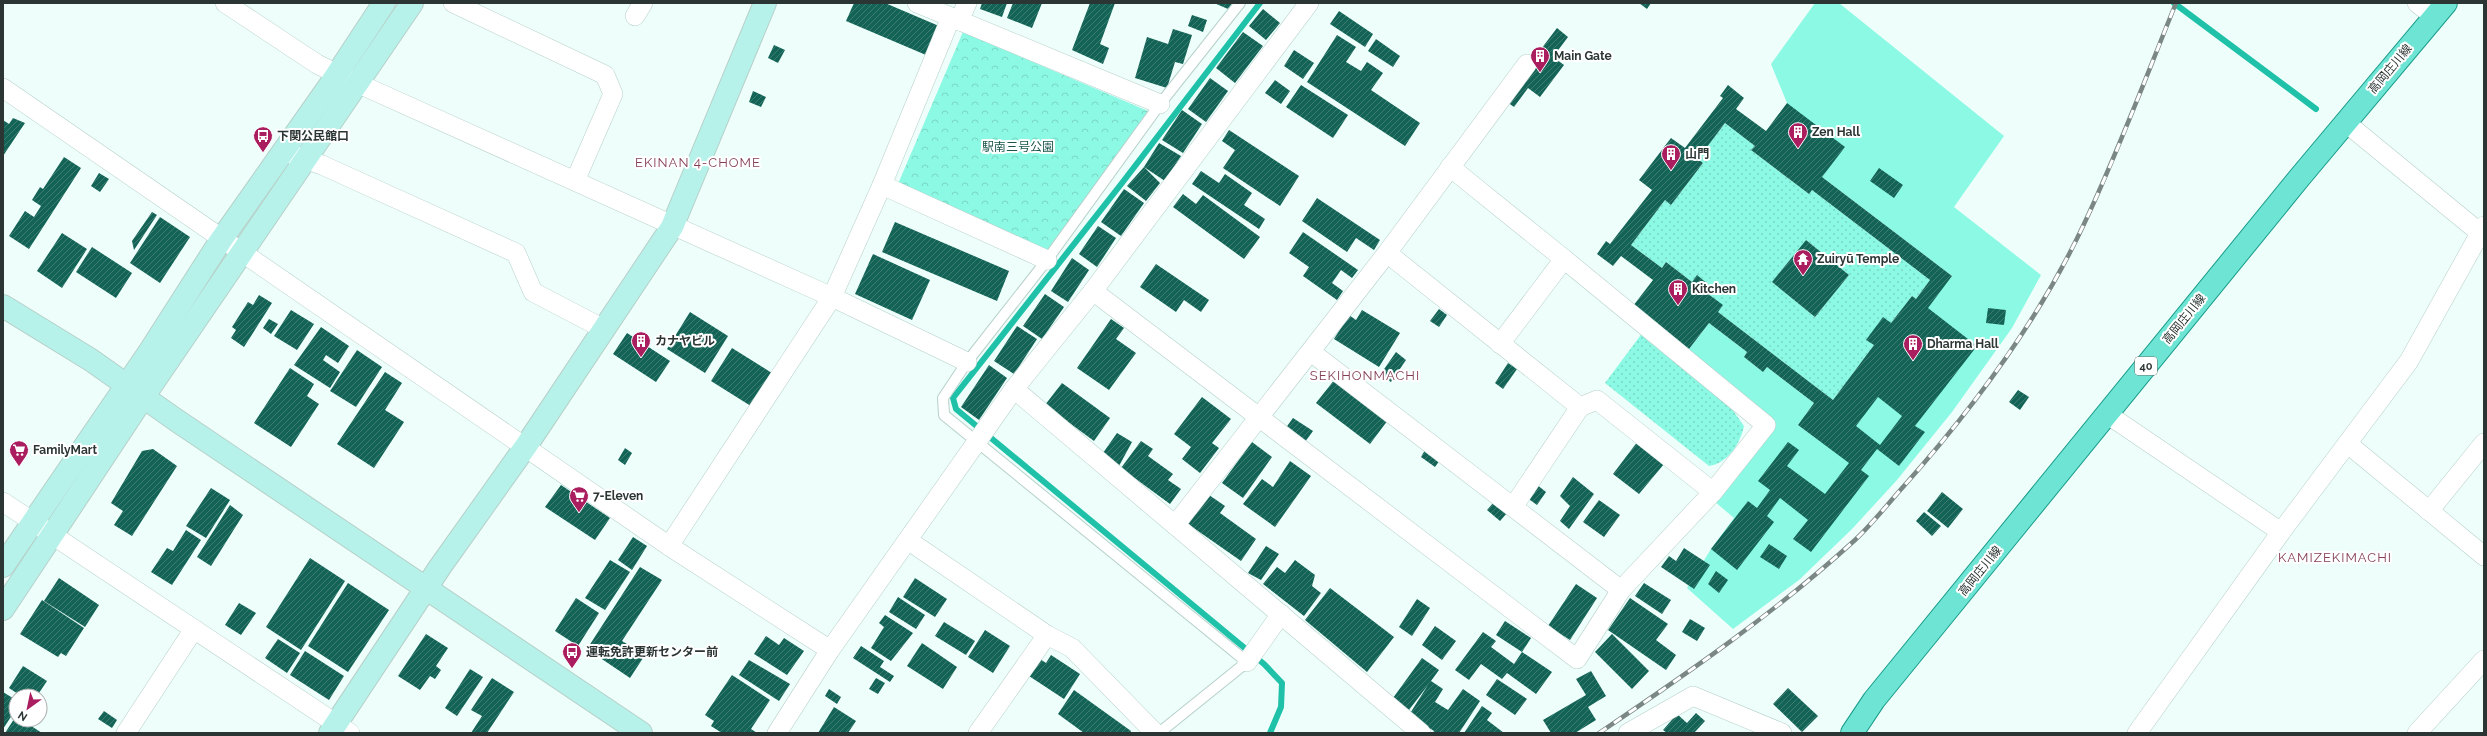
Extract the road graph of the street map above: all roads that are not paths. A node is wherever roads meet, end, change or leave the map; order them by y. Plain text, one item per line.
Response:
1 (226, 3) edge
2 (384, 3) edge
3 (412, 3) edge
4 (453, 3) edge
5 (765, 3) edge
6 (917, 3) edge
7 (967, 3) edge
8 (1240, 3) edge
9 (1309, 3) edge
10 (2417, 3) edge
11 (2440, 10) edge
12 (955, 19) junction
13 (1527, 64) dead end
14 (337, 74) junction
15 (359, 84) junction
16 (3, 88) edge
17 (1160, 104) junction
18 (2345, 122) junction
19 (283, 152) junction
20 (306, 160) junction
21 (1450, 167) junction
22 (575, 181) junction
23 (882, 185) junction
24 (672, 227) junction
25 (2481, 229) edge
26 (221, 240) junction
27 (1387, 253) junction
28 (241, 254) junction
29 (1564, 259) junction
30 (1047, 260) junction
31 (1093, 291) junction
32 (832, 297) junction
33 (3, 306) edge
34 (604, 329) junction
35 (1500, 344) junction
36 (1311, 352) junction
37 (967, 362) junction
38 (126, 384) junction
39 (1014, 389) junction
40 (144, 396) junction
41 (1580, 407) junction
42 (2107, 414) junction
43 (1259, 417) junction
44 (978, 441) junction
45 (2484, 443) edge
46 (2348, 444) junction
47 (526, 446) junction
48 (1713, 492) junction
49 (3, 502) edge
50 (1513, 507) junction
51 (2429, 511) junction
52 (33, 522) junction
53 (1176, 525) junction
54 (2281, 532) junction
55 (54, 536) junction
56 (909, 541) junction
57 (669, 546) junction
58 (2484, 556) edge
59 (3, 566) edge
60 (426, 588) junction
61 (1621, 590) junction
62 (3, 609) edge
63 (1281, 614) junction
64 (194, 629) junction
65 (1047, 635) junction
66 (830, 650) junction
67 (2484, 660) edge
68 (1247, 662) junction
69 (339, 730) edge
70 (2142, 732) edge
71 (126, 733) edge
72 (641, 733) edge
73 (777, 733) edge
74 (978, 733) edge
75 (1155, 733) edge
76 (1159, 733) edge
77 (1421, 733) edge
78 (1628, 733) edge
79 (1782, 733) edge
80 (1852, 733) edge
81 (2416, 733) edge

1 - 14 street
2 - 14 street
3 - 15 street
4 - 22 street
5 - 24 street
6 - 12 street
7 - 12 street
8 - 17 lane
9 - 31 street
10 - 11 street
11 - 18 main road, 高岡庄川線 / 40
12 - 17 street
12 - 23 street
13 - 21 street
14 - 15 street
14 - 19 street
15 - 20 street
15 - 22 street
16 - 26 street
17 - 30 lane
18 - 25 street
18 - 42 main road, 高岡庄川線 / 40
19 - 20 street
19 - 26 street
20 - 28 street
20 - 34 street
21 - 27 street
21 - 29 street
22 - 24 street
23 - 30 street
23 - 32 street
24 - 32 street
24 - 34 street
25 - 46 street
26 - 28 street
26 - 38 street
27 - 35 street
27 - 36 street
28 - 40 street
28 - 47 street
29 - 35 street
29 - 48 street
30 - 37 lane
31 - 39 street
31 - 43 street
32 - 37 street
32 - 57 street
33 - 38 street
34 - 47 street
35 - 41 street
36 - 43 street
36 - 50 street
37 - 44 lane
38 - 40 street
38 - 52 street
39 - 44 street
39 - 53 street
40 - 55 street
40 - 60 street
41 - 48 street
41 - 50 street
42 - 54 street
42 - 80 main road, 高岡庄川線 / 40
43 - 53 street
43 - 61 street
44 - 56 street
44 - 68 lane
45 - 51 street
46 - 51 street
46 - 54 street
47 - 57 street
47 - 60 street
48 - 61 street
49 - 52 street
50 - 61 street
51 - 58 street
52 - 55 street
52 - 59 street
53 - 63 street
54 - 70 street
55 - 62 street
55 - 64 street
56 - 65 street
56 - 66 street
57 - 66 street
60 - 69 street
60 - 72 street
63 - 68 street
63 - 77 street
64 - 69 street
64 - 71 street
65 - 74 street
65 - 75 street
66 - 73 street
67 - 81 street
68 - 76 lane
78 - 79 street

